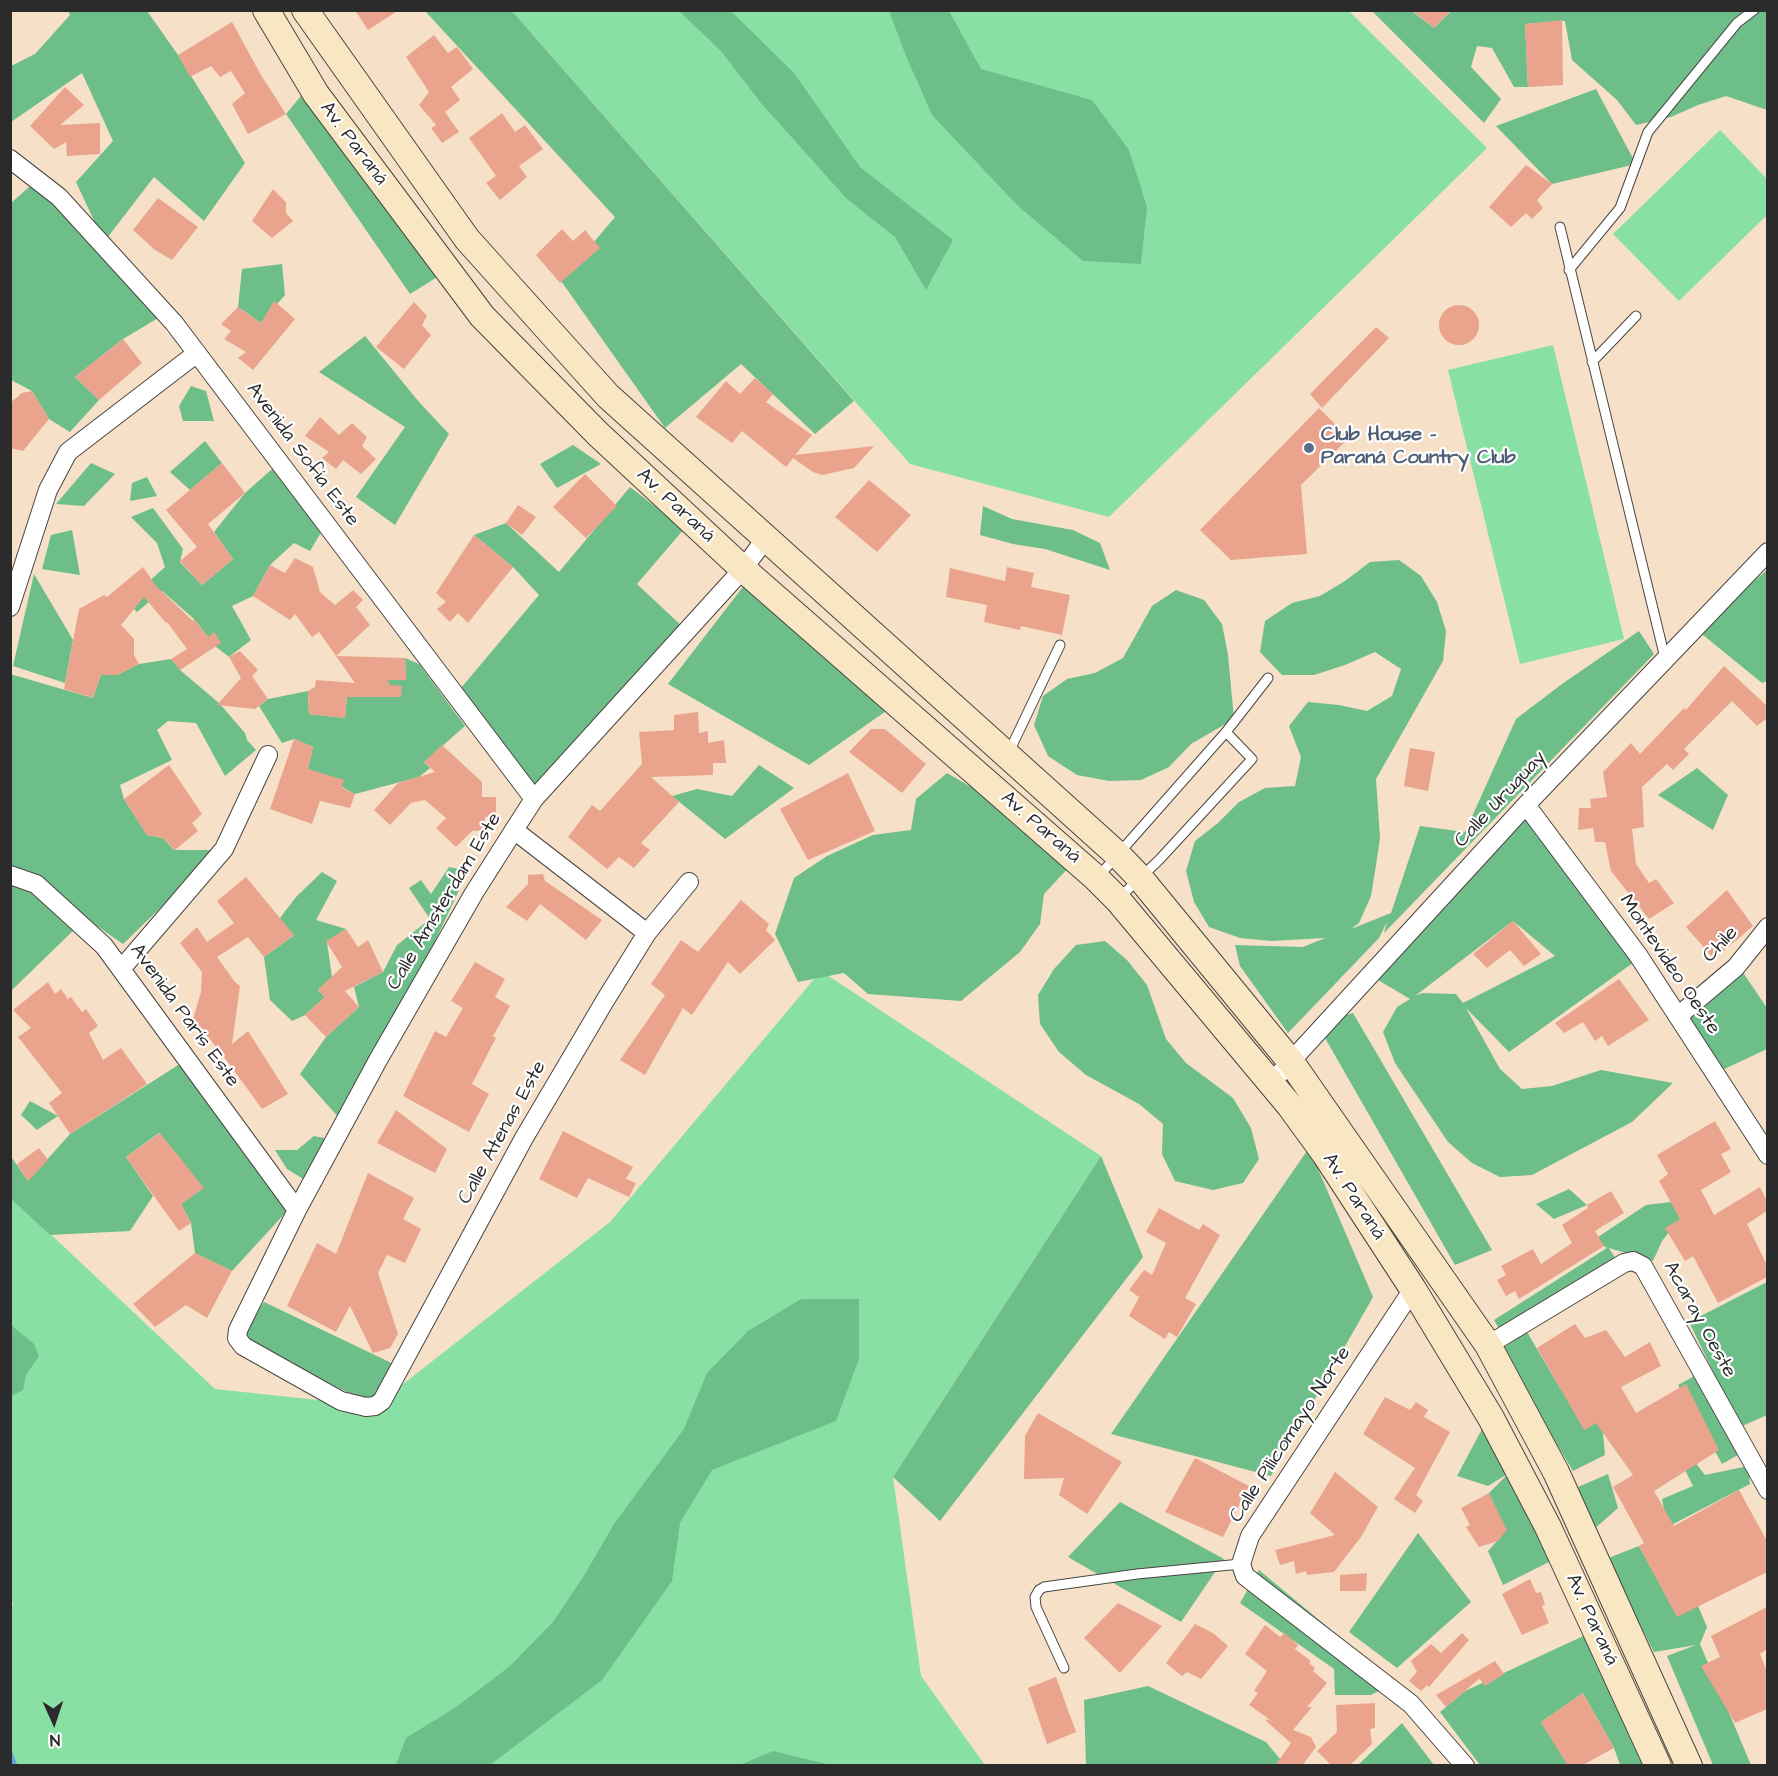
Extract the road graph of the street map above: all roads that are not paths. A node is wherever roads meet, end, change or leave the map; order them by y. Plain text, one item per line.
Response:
1 (266, 10) edge
2 (305, 10) edge
3 (1754, 10) edge
4 (10, 159) edge
5 (1560, 227) dead end
6 (1569, 270) junction
7 (1636, 316) dead end
8 (197, 353) junction
9 (1592, 362) junction
10 (766, 538) junction
11 (1767, 552) edge
12 (743, 569) junction
13 (10, 607) edge
14 (1060, 645) dead end
15 (1665, 658) junction
16 (1268, 678) dead end
17 (1226, 732) junction
18 (268, 755) dead end
19 (1008, 755) junction
20 (534, 799) junction
21 (1526, 805) junction
22 (514, 830) junction
23 (1118, 855) junction
24 (10, 874) edge
25 (1096, 878) junction
26 (1140, 878) junction
27 (689, 882) dead end
28 (1118, 900) junction
29 (1767, 927) edge
30 (647, 933) junction
31 (122, 968) junction
32 (1678, 1016) junction
33 (1291, 1062) junction
34 (1271, 1083) junction
35 (1767, 1155) edge
36 (297, 1210) junction
37 (1413, 1289) junction
38 (237, 1338) joint
39 (1488, 1346) junction
40 (1767, 1490) edge
41 (1241, 1564) junction
42 (1611, 1594) junction
43 (1585, 1608) junction
44 (1064, 1668) dead end
45 (1465, 1766) edge
46 (1658, 1766) edge
47 (1689, 1766) edge

1 - 12 street, Av. Paraná
2 - 10 street, Av. Paraná
3 - 6 lane
4 - 8 street, Avenida Sofía Este
5 - 6 lane
6 - 9 lane
7 - 9 lane
8 - 13 street
8 - 20 street, Avenida Sofía Este
9 - 15 lane
10 - 12 street, Calle Ámsterdam Este
10 - 19 street, Av. Paraná
11 - 15 street, Calle Uruguay
12 - 20 street, Calle Ámsterdam Este
12 - 25 street, Av. Paraná
14 - 19 lane
15 - 21 street, Calle Uruguay
16 - 17 lane
17 - 23 lane
17 - 26 lane
18 - 31 street
19 - 23 street, Av. Paraná
20 - 22 street, Calle Ámsterdam Este
21 - 32 street, Montevideo Oeste
21 - 33 street, Calle Uruguay
22 - 30 street
22 - 36 street, Calle Ámsterdam Este
23 - 25 lane
23 - 26 street, Av. Paraná
24 - 31 street, Avenida París Este
25 - 28 street, Av. Paraná
26 - 28 lane
26 - 33 street, Av. Paraná
27 - 30 street, Calle Atenas Este
28 - 34 street, Av. Paraná
29 - 32 street, Chile
30 - 38 street, Calle Atenas Este
31 - 36 street, Avenida París Este
32 - 35 street, Montevideo Oeste
33 - 34 street, Calle Uruguay
33 - 39 street, Av. Paraná
34 - 37 street, Av. Paraná
36 - 38 street, Calle Ámsterdam Este
37 - 41 street, Calle Pilicomayo Norte
37 - 43 street, Av. Paraná
39 - 40 street, Acaray Oeste
39 - 42 street, Av. Paraná
41 - 44 lane
41 - 45 street
42 - 43 street
42 - 47 street, Av. Paraná
43 - 46 street, Av. Paraná

